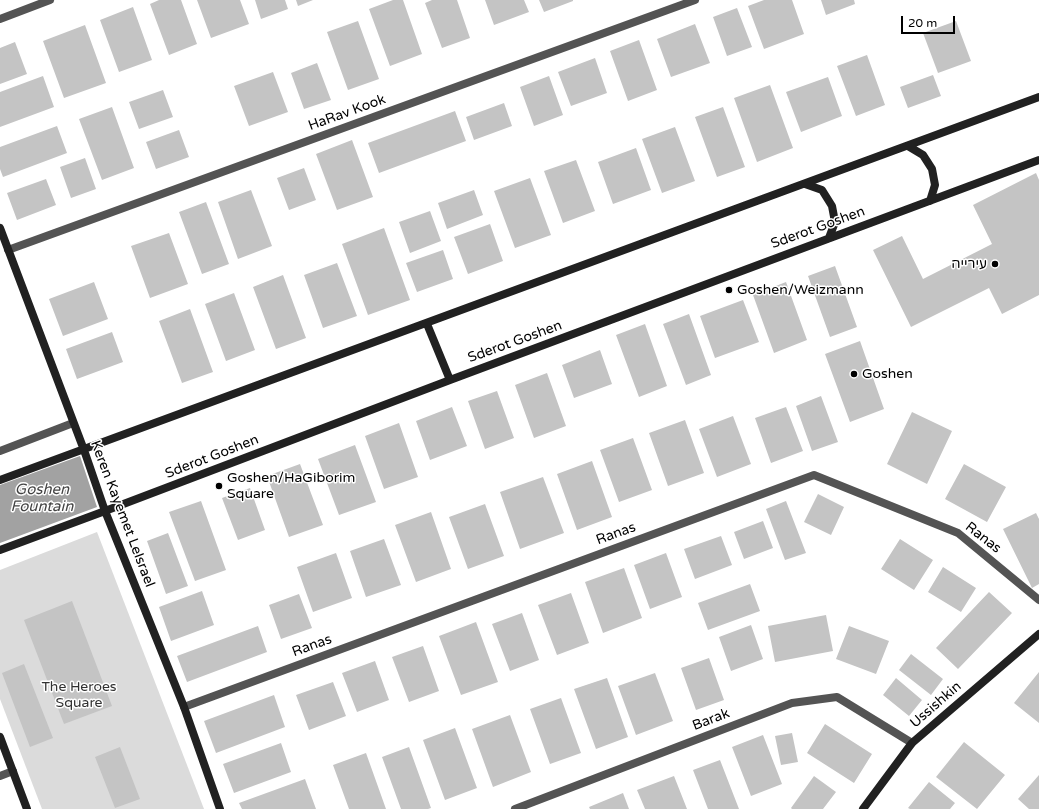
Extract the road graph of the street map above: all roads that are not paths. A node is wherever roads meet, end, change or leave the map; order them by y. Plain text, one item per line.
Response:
1 (50, 0) edge
2 (695, 0) edge
3 (0, 19) edge
4 (1039, 97) edge
5 (908, 146) junction
6 (1039, 160) edge
7 (805, 184) junction
8 (930, 201) junction
9 (0, 228) edge
10 (830, 238) junction
11 (8, 250) junction
12 (426, 324) junction
13 (450, 380) junction
14 (73, 423) junction
15 (0, 450) edge
16 (84, 450) junction
17 (0, 480) edge
18 (105, 511) junction
19 (0, 550) edge
20 (1039, 600) edge
21 (1039, 634) edge
22 (184, 708) junction
23 (0, 737) edge
24 (912, 743) junction
25 (13, 771) junction
26 (0, 776) edge
27 (27, 809) edge
28 (220, 809) edge
29 (515, 809) edge
30 (863, 809) edge

1 - 3 street
2 - 11 street, HaRav Kook
4 - 5 street
5 - 7 street
5 - 8 street
6 - 8 street, Sderot Goshen
7 - 10 street
7 - 12 street
8 - 10 street, Sderot Goshen
9 - 11 street, Keren Kayemet LeIsrael
10 - 13 street, Sderot Goshen
11 - 14 street, Keren Kayemet LeIsrael
12 - 13 street
12 - 16 street
13 - 18 street, Sderot Goshen
14 - 15 street
14 - 16 street, Keren Kayemet LeIsrael
16 - 17 street
16 - 18 street, Keren Kayemet LeIsrael
18 - 19 street, Sderot Goshen
18 - 22 street, Keren Kayemet LeIsrael
20 - 22 street, Ranas
21 - 24 street, Ussishkin
22 - 28 street, Keren Kayemet LeIsrael
23 - 25 street
24 - 29 street, Barak
24 - 30 street, Ussishkin
25 - 26 street
25 - 27 street

